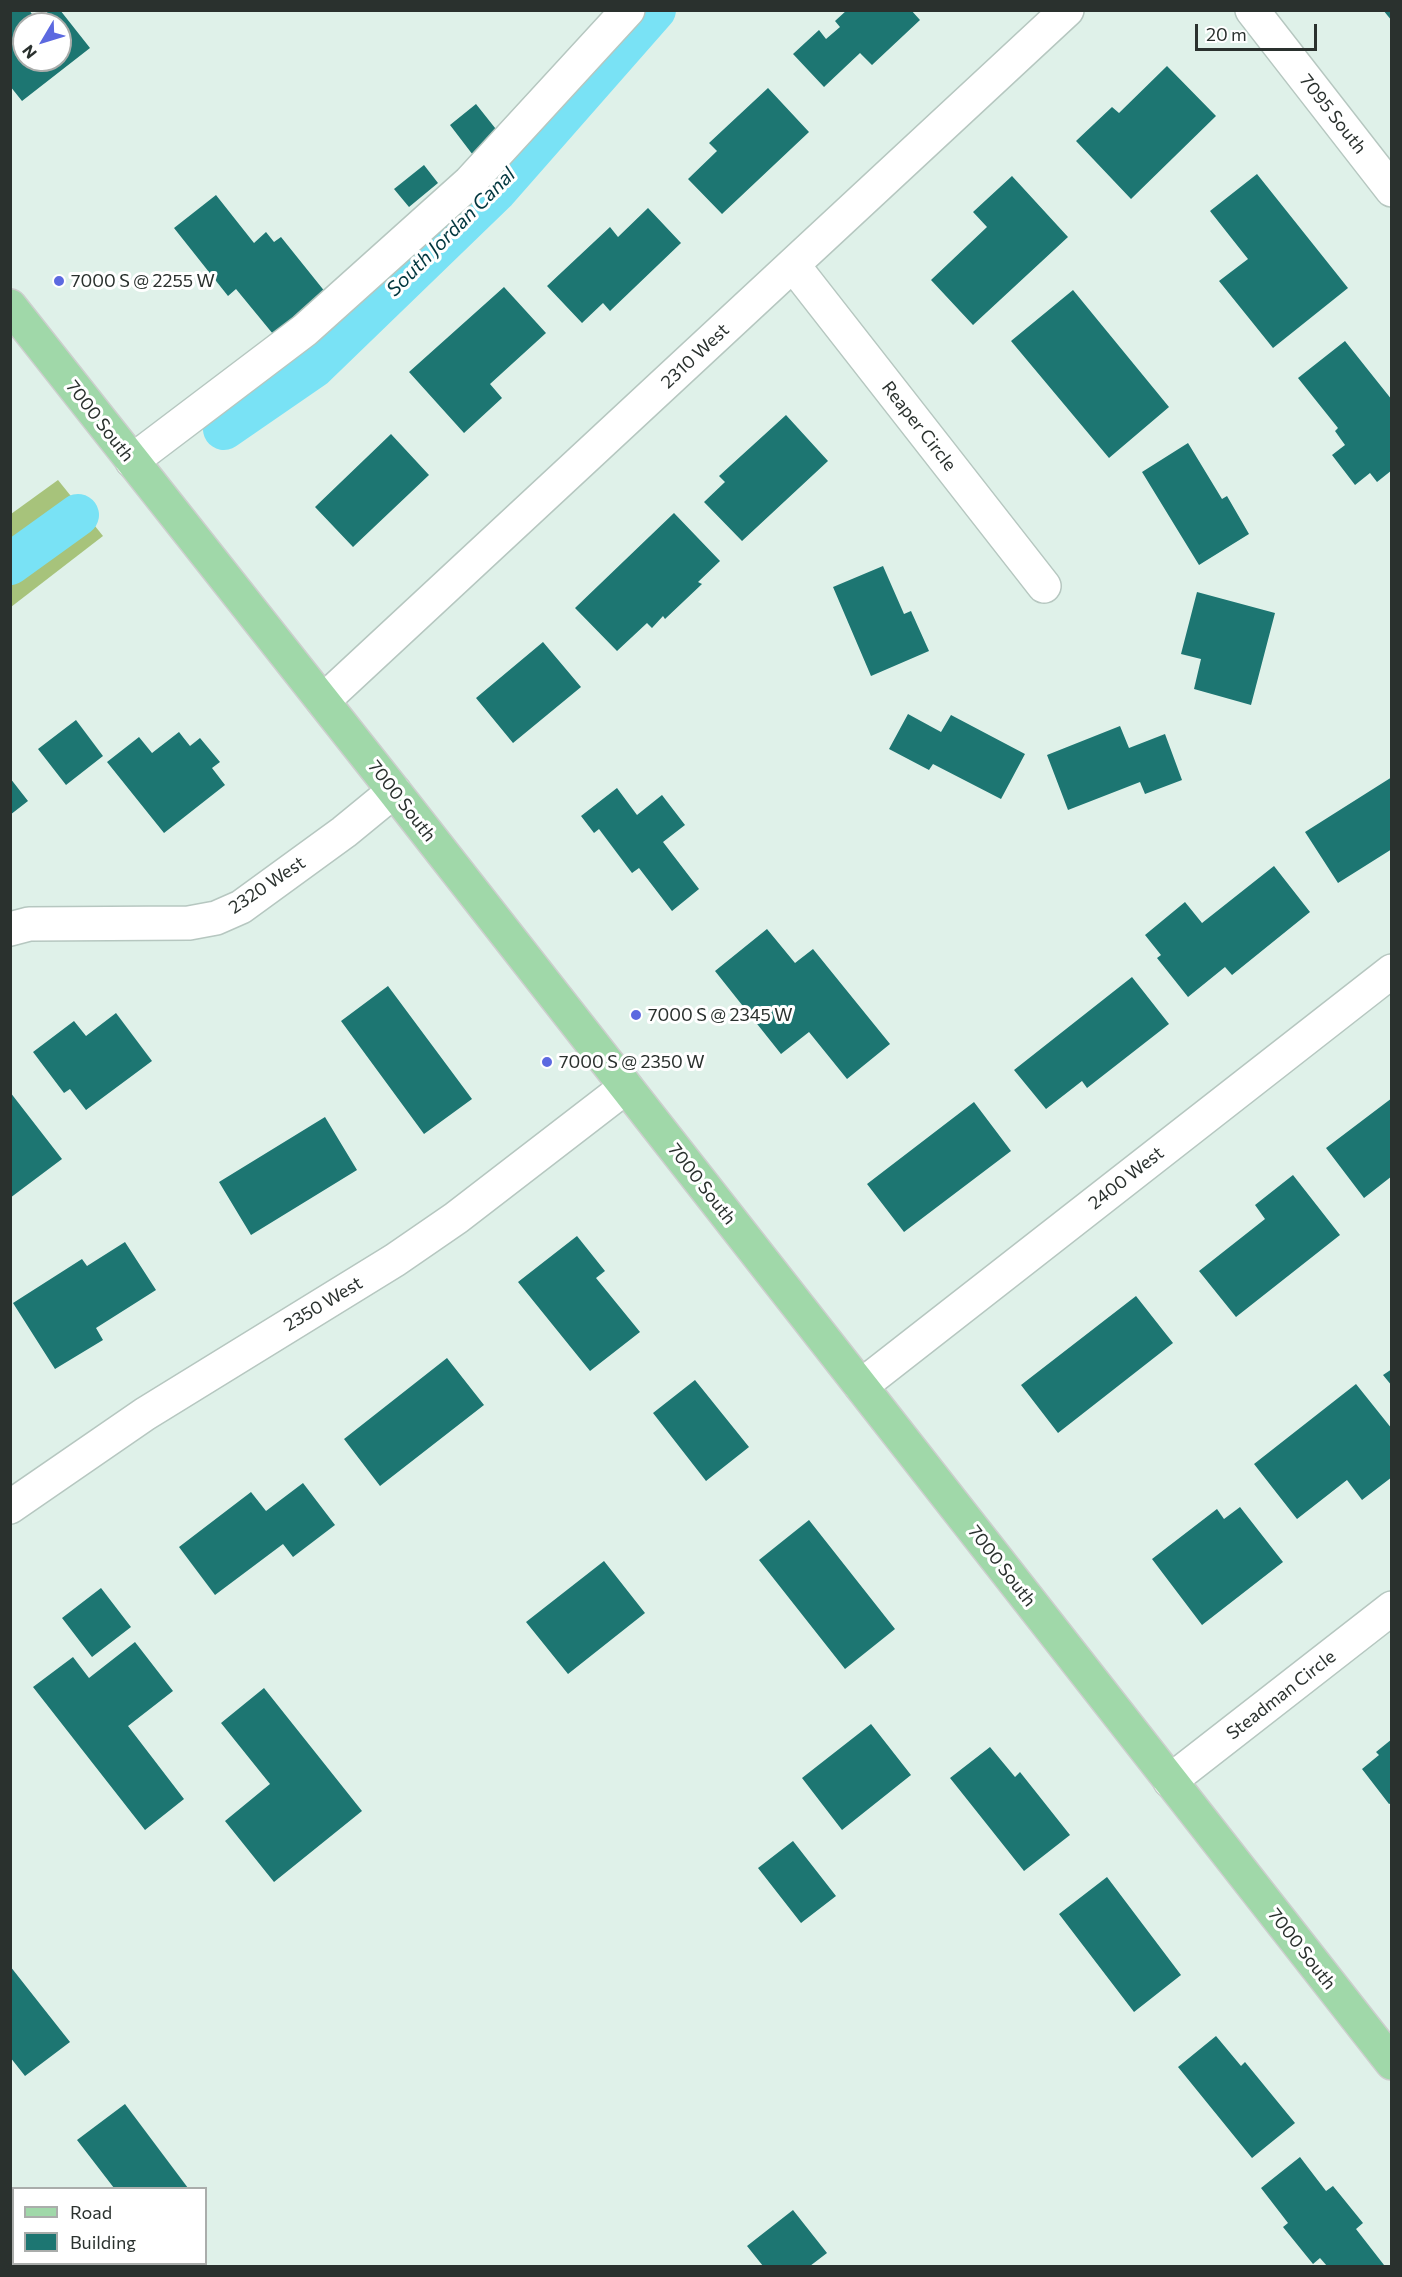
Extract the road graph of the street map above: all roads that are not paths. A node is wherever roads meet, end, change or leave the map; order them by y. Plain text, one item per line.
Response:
1 (628, 10) edge
2 (1067, 10) edge
3 (1252, 10) edge
4 (1392, 190) edge
5 (793, 265) junction
6 (10, 306) edge
7 (132, 461) junction
8 (1044, 586) dead end
9 (323, 701) junction
10 (394, 791) junction
11 (10, 929) edge
12 (1392, 971) edge
13 (626, 1087) junction
14 (861, 1386) junction
15 (10, 1507) edge
16 (1392, 1608) edge
17 (1170, 1781) junction
18 (1392, 2063) edge

1 - 7 street
2 - 5 street, 2310 West
3 - 4 street, 7095 South
5 - 8 street, Reaper Circle
5 - 9 street, 2310 West
6 - 7 main road, 7000 South
7 - 9 main road, 7000 South
9 - 10 main road, 7000 South
10 - 11 street, 2320 West
10 - 13 main road, 7000 South
12 - 14 street, 2400 West
13 - 14 main road, 7000 South
13 - 15 street, 2350 West
14 - 17 main road, 7000 South
16 - 17 street, Steadman Circle
17 - 18 main road, 7000 South

